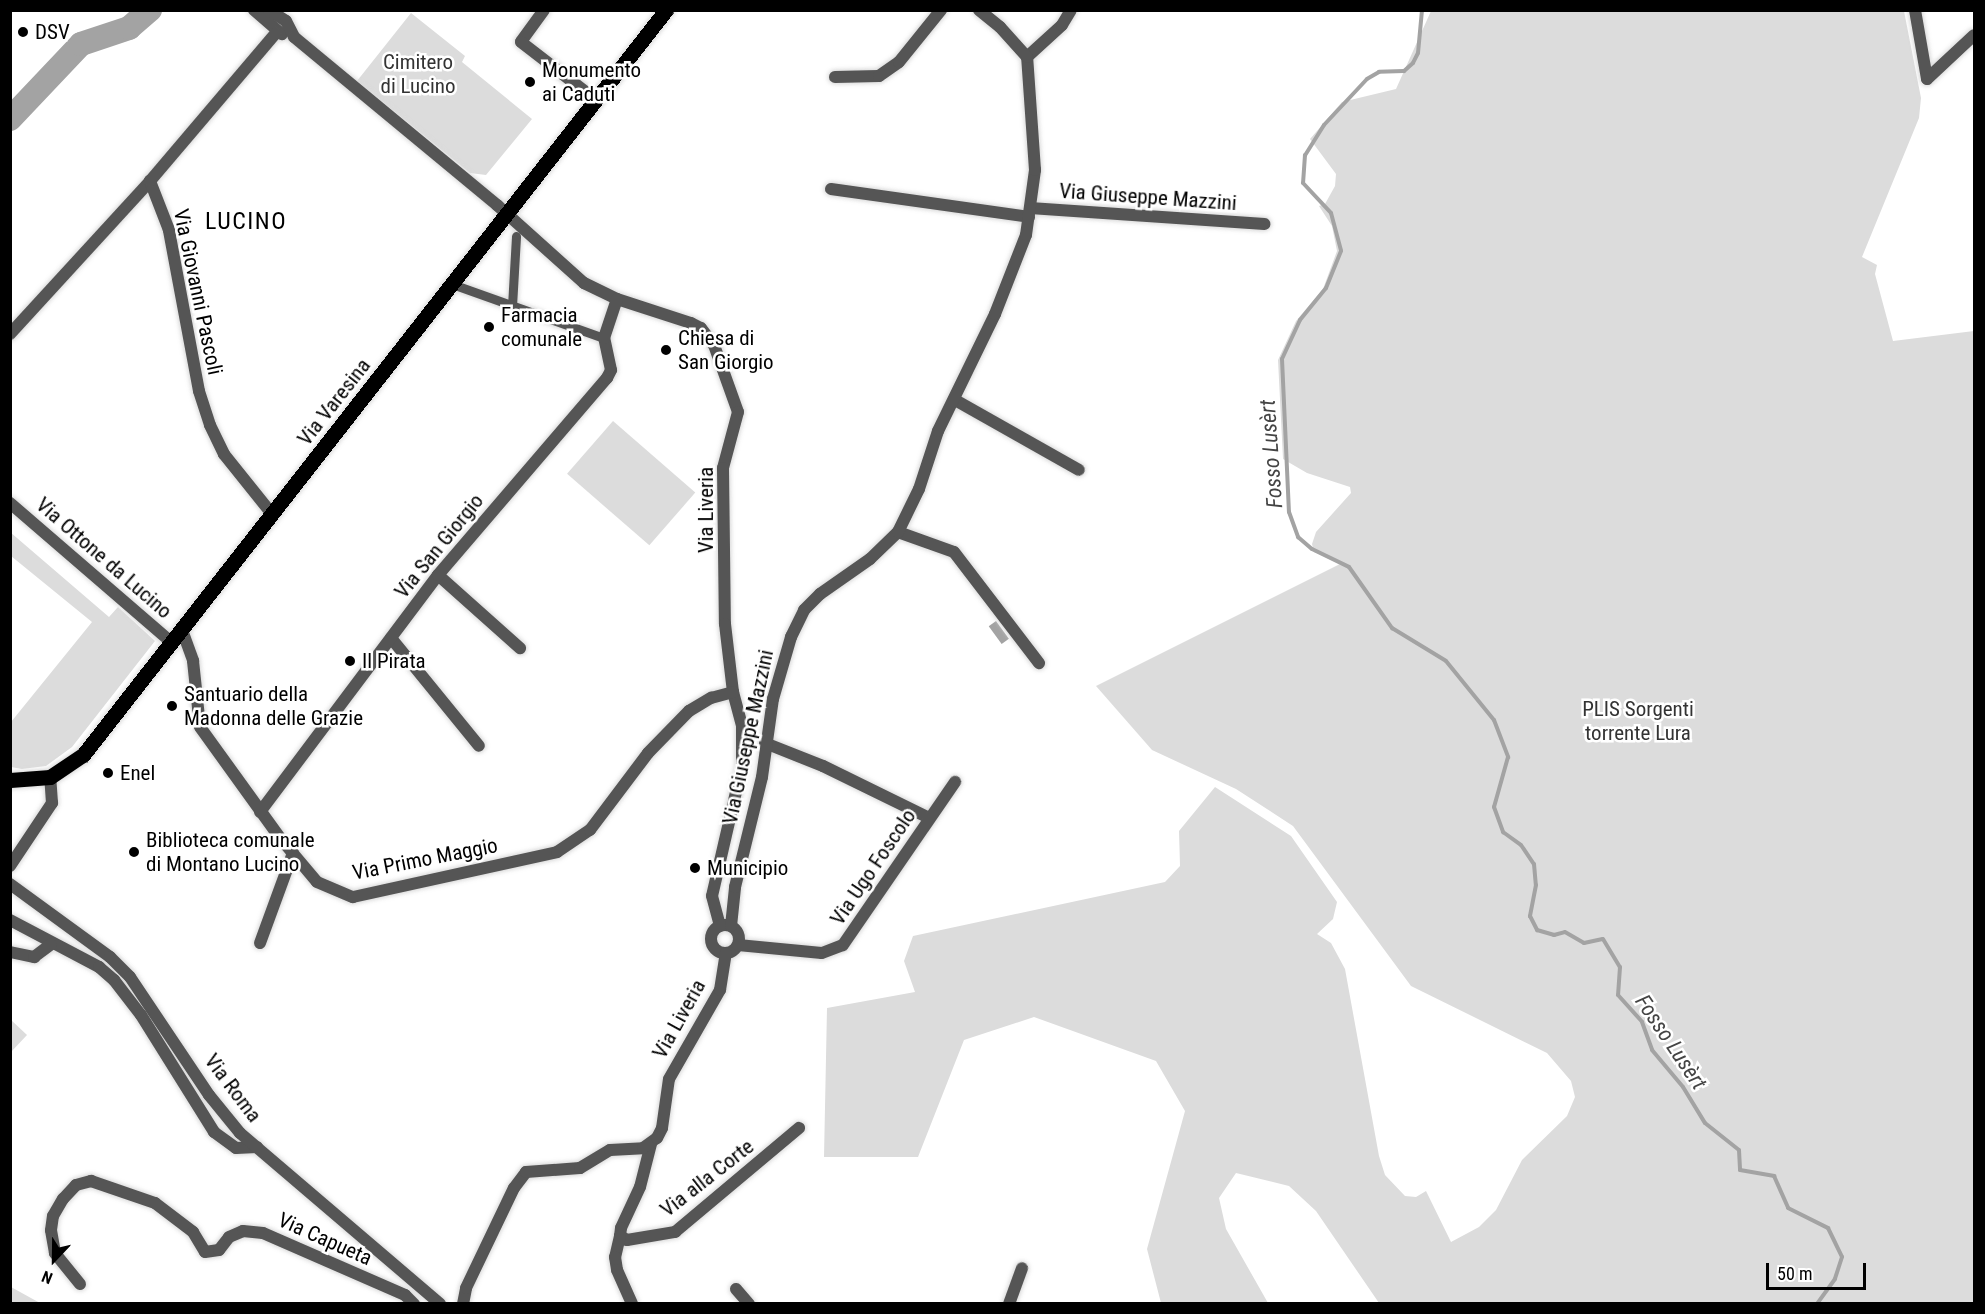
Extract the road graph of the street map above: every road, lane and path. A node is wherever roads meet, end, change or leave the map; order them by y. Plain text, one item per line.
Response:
1 (254, 10) edge
2 (269, 10) edge
3 (544, 10) edge
4 (666, 10) edge
5 (941, 10) edge
6 (980, 10) edge
7 (1071, 10) edge
8 (1915, 10) edge
9 (276, 33) junction
10 (1974, 35) edge
11 (294, 37) junction
12 (1027, 57) junction
13 (835, 77) dead end
14 (596, 100) junction
15 (150, 181) junction
16 (831, 189) dead end
17 (1029, 212) junction
18 (507, 214) junction
19 (1264, 224) dead end
20 (516, 236) dead end
21 (452, 284) junction
22 (617, 299) junction
23 (512, 306) junction
24 (10, 334) edge
25 (604, 338) junction
26 (955, 400) junction
27 (1079, 470) dead end
28 (10, 503) edge
29 (272, 514) junction
30 (898, 532) junction
31 (438, 575) junction
32 (182, 630) junction
33 (391, 638) junction
34 (171, 643) junction
35 (520, 648) dead end
36 (1039, 663) dead end
37 (733, 692) junction
38 (765, 743) junction
39 (479, 746) dead end
40 (50, 777) junction
41 (10, 780) edge
42 (955, 782) dead end
43 (260, 812) junction
44 (929, 818) junction
45 (293, 853) junction
46 (10, 866) edge
47 (10, 884) edge
48 (10, 920) edge
49 (726, 926) junction
50 (260, 943) dead end
51 (51, 944) junction
52 (738, 945) junction
53 (10, 952) edge
54 (726, 953) junction
55 (800, 1128) dead end
56 (651, 1144) junction
57 (257, 1148) junction
58 (620, 1236) junction
59 (1022, 1268) dead end
60 (81, 1284) dead end
61 (736, 1289) dead end
62 (414, 1304) edge
63 (440, 1304) edge
64 (463, 1304) edge
65 (633, 1304) edge
66 (748, 1304) edge
67 (1009, 1304) edge

1 - 9 street
2 - 11 street, Via Liveria
3 - 14 street
4 - 14 main road, Via Varesina
5 - 13 street
6 - 12 street
7 - 12 street
8 - 10 street
9 - 11 street
9 - 15 street
11 - 18 street, Via Liveria
12 - 17 street, Via Giuseppe Mazzini
14 - 18 main road, Via Varesina
15 - 24 street
15 - 29 street, Via Giovanni Pascoli
16 - 17 street, Via Giuseppe Mazzini
17 - 19 street, Via Giuseppe Mazzini
17 - 26 street, Via Giuseppe Mazzini
18 - 21 main road, Via Varesina
18 - 22 street, Via Liveria
20 - 23 street
21 - 23 street
21 - 29 main road, Via Varesina
22 - 25 street
22 - 37 street, Via Liveria
23 - 25 street
25 - 31 street, Via San Giorgio
26 - 27 street
26 - 30 street, Via Giuseppe Mazzini
28 - 34 street, Via Ottone da Lucino
29 - 32 main road, Via Varesina
30 - 36 street
30 - 38 street, Via Giuseppe Mazzini
31 - 33 street, Via San Giorgio
31 - 35 street
32 - 34 main road, Via Varesina
32 - 43 street, Via Primo Maggio
33 - 39 street
33 - 43 street, Via San Giorgio
34 - 40 main road, Via Varesina
37 - 45 street, Via Primo Maggio
37 - 49 street, Via Liveria
38 - 44 street
38 - 49 street, Via Giuseppe Mazzini
40 - 41 main road, Via Varesina
40 - 46 street
42 - 44 street, Via Ugo Foscolo
43 - 45 street, Via Primo Maggio
44 - 52 street, Via Ugo Foscolo
45 - 50 street
47 - 57 street, Via Roma
48 - 51 street
49 - 52 street
49 - 54 street
51 - 53 street
51 - 57 street
52 - 54 street
54 - 56 street, Via Liveria
55 - 58 street, Via alla Corte
56 - 58 street, Via alla Corte
56 - 64 street
57 - 63 street, Via Roma
58 - 65 street
59 - 67 street
60 - 62 street, Via Capueta
61 - 66 street

